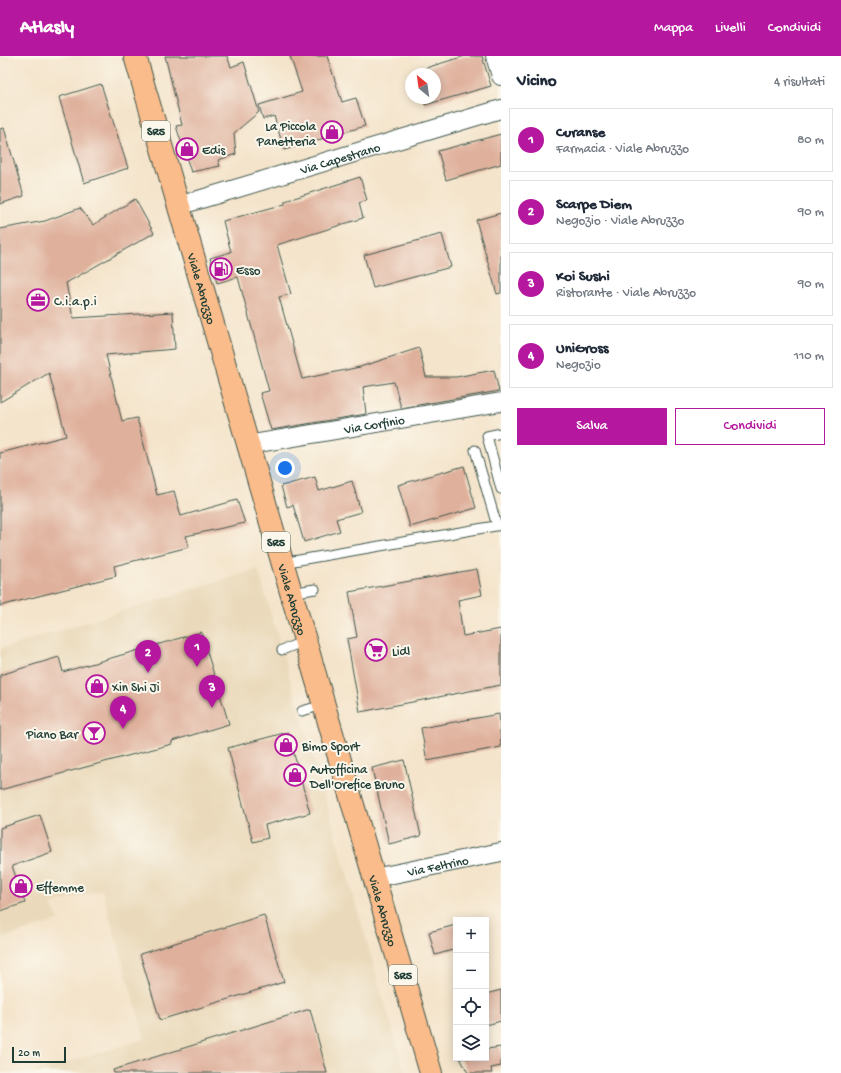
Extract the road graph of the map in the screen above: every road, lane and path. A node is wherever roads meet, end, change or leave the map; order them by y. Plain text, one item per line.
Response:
1 (135, 56) edge
2 (495, 56) edge
3 (501, 76) edge
4 (501, 109) edge
5 (178, 206) junction
6 (501, 402) edge
7 (501, 433) edge
8 (247, 445) junction
9 (475, 450) dead end
10 (501, 490) edge
11 (499, 525) edge
12 (282, 563) junction
13 (314, 589) dead end
14 (291, 593) junction
15 (305, 641) junction
16 (282, 650) dead end
17 (324, 704) junction
18 (302, 711) dead end
19 (501, 852) edge
20 (374, 878) junction
21 (431, 1073) edge

1 - 5 main road, Viale Abruzzo / SR5
2 - 3 street
4 - 5 street, Via Capestrano
5 - 8 main road, Viale Abruzzo / SR5
6 - 8 street, Via Corfinio
7 - 10 lane
8 - 12 main road, Viale Abruzzo / SR5
9 - 11 lane
11 - 12 lane
12 - 14 main road, Viale Abruzzo / SR5
13 - 14 lane
14 - 15 main road, Viale Abruzzo / SR5
15 - 16 lane
15 - 17 main road, Viale Abruzzo / SR5
17 - 18 lane
17 - 20 main road, Viale Abruzzo / SR5
19 - 20 street, Via Feltrino
20 - 21 main road, Viale Abruzzo / SR5

